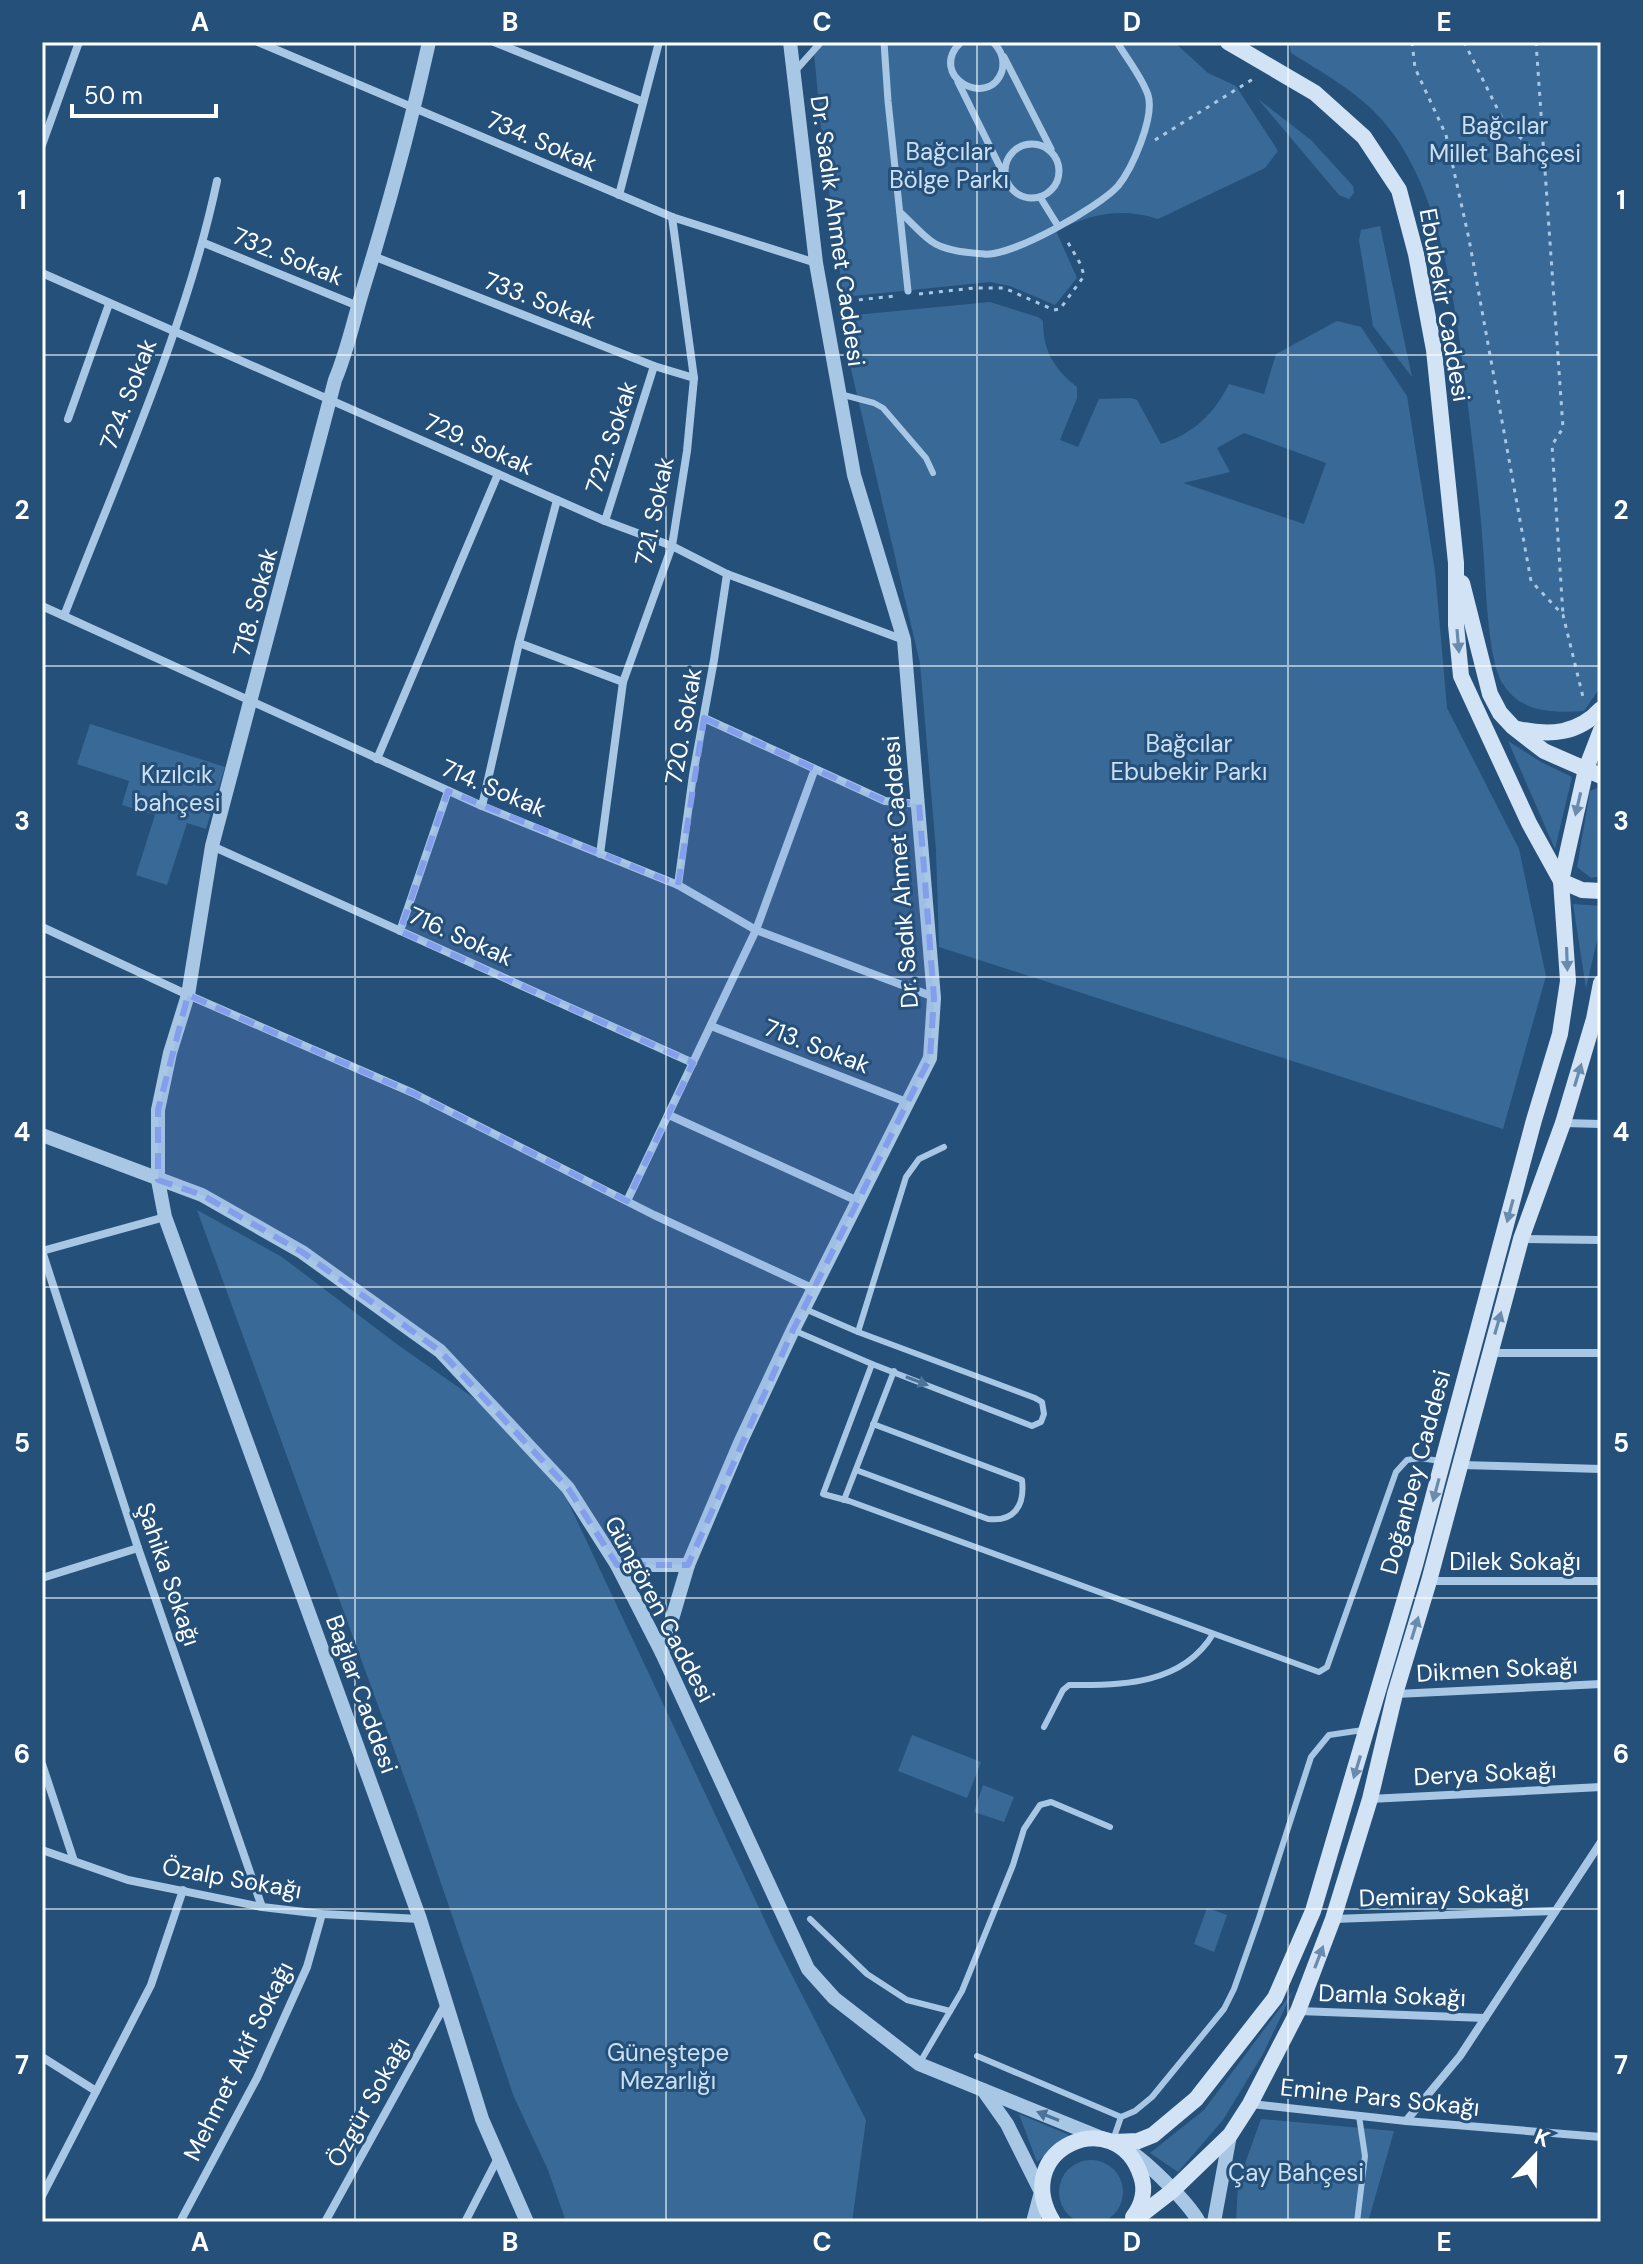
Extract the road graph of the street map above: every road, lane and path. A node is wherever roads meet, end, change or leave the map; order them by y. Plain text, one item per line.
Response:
1 (79, 42) edge
2 (258, 42) edge
3 (429, 42) edge
4 (494, 42) edge
5 (659, 42) edge
6 (790, 42) edge
7 (821, 42) edge
8 (884, 42) edge
9 (961, 42) edge
10 (993, 42) edge
11 (1117, 42) edge
12 (1228, 42) edge
13 (1412, 42) edge
14 (1464, 42) edge
15 (1536, 42) edge
16 (1001, 51) junction
17 (1271, 68) junction
18 (794, 72) junction
19 (955, 77) junction
20 (641, 101) junction
21 (415, 109) junction
22 (42, 145) edge
23 (1140, 146) junction
24 (1057, 161) junction
25 (1544, 161) junction
26 (217, 181) dead end
27 (1009, 186) junction
28 (619, 195) junction
29 (1040, 197) junction
30 (900, 212) junction
31 (672, 217) junction
32 (1058, 226) junction
33 (204, 243) junction
34 (373, 256) junction
35 (816, 263) junction
36 (42, 273) edge
37 (908, 293) joint
38 (894, 296) dead end
39 (824, 303) junction
40 (109, 304) junction
41 (358, 306) junction
42 (174, 332) junction
43 (654, 366) junction
44 (694, 378) junction
45 (840, 394) junction
46 (330, 401) junction
47 (68, 419) dead end
48 (933, 473) dead end
49 (498, 474) junction
50 (557, 500) junction
51 (605, 521) junction
52 (672, 546) junction
53 (1456, 563) junction
54 (727, 574) junction
55 (42, 606) edge
56 (1563, 615) junction
57 (64, 616) junction
58 (904, 640) junction
59 (519, 643) junction
60 (623, 682) junction
61 (251, 701) junction
62 (704, 718) junction
63 (1597, 720) edge
64 (1513, 727) junction
65 (377, 759) junction
66 (1594, 772) edge
67 (813, 774) dead end
68 (448, 791) junction
69 (919, 804) junction
70 (482, 806) junction
71 (212, 846) junction
72 (600, 854) junction
73 (1561, 881) junction
74 (678, 885) junction
75 (1601, 891) edge
76 (42, 927) edge
77 (756, 930) junction
78 (400, 931) junction
79 (1601, 983) edge
80 (188, 995) junction
81 (934, 998) junction
82 (1598, 1019) edge
83 (711, 1026) junction
84 (693, 1063) junction
85 (909, 1103) junction
86 (669, 1115) junction
87 (1563, 1123) junction
88 (1601, 1124) edge
89 (42, 1135) edge
90 (944, 1147) dead end
91 (158, 1180) junction
92 (627, 1201) junction
93 (860, 1202) junction
94 (165, 1217) junction
95 (1521, 1239) junction
96 (1601, 1240) edge
97 (42, 1251) edge
98 (815, 1290) junction
99 (805, 1309) junction
100 (793, 1330) junction
101 (858, 1332) junction
102 (1490, 1353) junction
103 (1601, 1353) edge
104 (872, 1364) junction
105 (894, 1371) junction
106 (873, 1424) junction
107 (1444, 1462) junction
108 (1461, 1465) junction
109 (1601, 1469) edge
110 (856, 1470) junction
111 (844, 1500) junction
112 (138, 1548) junction
113 (617, 1565) junction
114 (688, 1565) junction
115 (42, 1578) edge
116 (1429, 1581) junction
117 (1601, 1581) edge
118 (1213, 1634) junction
119 (662, 1653) junction
120 (1601, 1684) edge
121 (1395, 1694) junction
122 (1044, 1727) dead end
123 (1367, 1730) junction
124 (42, 1764) edge
125 (1601, 1787) edge
126 (1370, 1799) junction
127 (1110, 1827) dead end
128 (1601, 1842) edge
129 (42, 1850) edge
130 (74, 1861) junction
131 (183, 1890) junction
132 (262, 1907) junction
133 (1555, 1911) junction
134 (322, 1914) junction
135 (420, 1919) junction
136 (810, 1919) dead end
137 (1333, 1919) junction
138 (446, 2002) junction
139 (950, 2011) junction
140 (1298, 2011) junction
141 (1485, 2018) junction
142 (977, 2056) dead end
143 (42, 2057) edge
144 (919, 2064) junction
145 (982, 2089) junction
146 (96, 2091) junction
147 (1250, 2104) junction
148 (1359, 2116) junction
149 (1121, 2117) junction
150 (1406, 2121) junction
151 (1230, 2135) junction
152 (1601, 2137) edge
153 (1113, 2142) junction
154 (498, 2157) junction
155 (1172, 2191) junction
156 (1041, 2192) junction
157 (42, 2196) edge
158 (180, 2222) edge
159 (325, 2222) edge
160 (465, 2222) edge
161 (527, 2222) edge
162 (1033, 2222) edge
163 (1053, 2222) edge
164 (1131, 2222) edge
165 (1199, 2222) edge
166 (1214, 2222) edge
167 (1357, 2222) edge

1 - 22 street
2 - 21 street, 734. Sokak
3 - 21 street, 718. Sokak
4 - 20 street
5 - 20 street
6 - 18 street, Dr. Sadık Ahmet Caddesi
7 - 18 street
8 - 30 street
9 - 19 street
10 - 16 street
11 - 23 street
12 - 17 main road, Ebubekir Caddesi
13 - 56 path
14 - 25 path
15 - 25 path
16 - 19 street
16 - 24 street
17 - 23 path
17 - 53 main road, Ebubekir Caddesi
18 - 35 street, Dr. Sadık Ahmet Caddesi
19 - 27 street
20 - 28 street
21 - 28 street, 734. Sokak
21 - 34 street, 718. Sokak
23 - 32 street
24 - 27 street
24 - 29 street
25 - 56 path
26 - 33 street, 724. Sokak
27 - 29 street
28 - 31 street, 734. Sokak
29 - 32 street
30 - 32 street
30 - 37 street
31 - 35 street, 734. Sokak
31 - 44 street, 721. Sokak
32 - 37 path
33 - 41 street, 732. Sokak
33 - 42 street, 724. Sokak
34 - 41 street, 718. Sokak
34 - 43 street, 733. Sokak
35 - 39 street, Dr. Sadık Ahmet Caddesi
36 - 40 street, 729. Sokak
38 - 39 path
39 - 45 street, Dr. Sadık Ahmet Caddesi
40 - 42 street, 729. Sokak
40 - 47 street
41 - 46 street, 718. Sokak
42 - 46 street, 729. Sokak
42 - 57 street, 724. Sokak
43 - 44 street, 733. Sokak
43 - 51 street, 722. Sokak
44 - 52 street, 721. Sokak
45 - 48 lane
45 - 58 street, Dr. Sadık Ahmet Caddesi
46 - 49 street, 729. Sokak
46 - 61 street, 718. Sokak
49 - 50 street, 729. Sokak
49 - 65 street
50 - 51 street, 729. Sokak
50 - 59 street, 722. Sokak
51 - 52 street, 729. Sokak
52 - 54 street, 729. Sokak
52 - 60 street, 721. Sokak
53 - 64 main road
53 -> 73 main road
54 - 58 street, 729. Sokak
54 - 62 street, 720. Sokak
55 - 57 street, 714. Sokak
56 - 63 path
57 - 61 street, 714. Sokak
58 - 69 street, Dr. Sadık Ahmet Caddesi
59 - 60 street
59 - 70 street, 722. Sokak
60 - 72 street, 721. Sokak
61 - 65 street, 714. Sokak
61 - 71 street, 718. Sokak
62 - 69 street
62 - 74 street, 720. Sokak
63 - 64 main road
63 - 66 main road, Doğanbey Caddesi
64 - 66 main road
65 - 68 street, 714. Sokak
66 -> 73 main road, Doğanbey Caddesi
67 - 77 street
68 - 70 street, 714. Sokak
68 - 78 street
69 - 81 street, Dr. Sadık Ahmet Caddesi
70 - 72 street, 714. Sokak
71 - 78 street, 716. Sokak
71 - 80 street, 718. Sokak
72 - 74 street, 714. Sokak
73 - 75 main road
73 -> 107 main road, Doğanbey Caddesi
74 - 77 street, 714. Sokak
76 - 80 street
77 - 81 street, 714. Sokak
77 - 83 street
78 - 84 street, 716. Sokak
79 - 82 main road, Doğanbey Caddesi
80 - 91 street, 718. Sokak
80 - 92 street
81 - 85 street, Dr. Sadık Ahmet Caddesi
87 -> 82 main road, Doğanbey Caddesi
83 - 84 street
83 - 85 street, 713. Sokak
84 - 86 street
85 - 93 street, Dr. Sadık Ahmet Caddesi
86 - 92 street
86 - 93 street
87 - 88 street
87 - 95 main road, Doğanbey Caddesi
89 - 91 street, Güngören Caddesi
90 - 101 lane
91 - 94 street, Bağlar Caddesi
91 - 113 street, Güngören Caddesi
92 - 98 street
93 - 98 street, Dr. Sadık Ahmet Caddesi
94 - 97 street
94 - 135 street, Bağlar Caddesi
95 - 96 street
102 -> 95 main road, Doğanbey Caddesi
97 - 112 street, Şahika Sokağı
98 - 99 street, Dr. Sadık Ahmet Caddesi
99 - 100 street, Dr. Sadık Ahmet Caddesi
99 - 101 lane
100 - 104 lane
100 - 114 street, Dr. Sadık Ahmet Caddesi
105 -> 101 lane
102 - 103 street
102 - 108 main road, Doğanbey Caddesi
104 - 105 lane
104 - 111 lane
105 - 106 lane
106 - 110 lane
106 - 110 lane
107 - 118 lane
107 -> 123 main road, Doğanbey Caddesi
108 - 109 street
108 - 116 main road, Doğanbey Caddesi
110 - 111 lane
111 - 118 lane
112 - 115 street
112 - 132 street, Şahika Sokağı
113 - 114 street
113 - 119 street, Güngören Caddesi
114 - 119 street, Dr. Sadık Ahmet Caddesi
116 - 117 street, Dilek Sokağı
121 -> 116 main road, Doğanbey Caddesi
118 - 122 lane
119 - 144 street, Güngören Caddesi
120 - 121 street, Dikmen Sokağı
121 - 126 main road, Doğanbey Caddesi
123 - 149 lane
123 -> 153 main road, Doğanbey Caddesi
124 - 130 street
125 - 126 street, Derya Sokağı
126 - 137 main road, Doğanbey Caddesi
127 - 139 lane
128 - 133 street
129 - 130 street, Özalp Sokağı
130 - 131 street, Özalp Sokağı
131 - 132 street, Özalp Sokağı
131 - 146 street
132 - 134 street, Özalp Sokağı
133 - 137 street, Demiray Sokağı
133 - 141 street
134 - 135 street, Özalp Sokağı
134 - 158 street, Mehmet Akif Sokağı
135 - 138 street, Bağlar Caddesi
136 - 139 lane
140 -> 137 main road, Doğanbey Caddesi
138 - 154 street, Bağlar Caddesi
138 - 159 street, Özgür Sokağı
139 - 144 lane
140 - 141 street, Damla Sokağı
140 - 147 main road, Doğanbey Caddesi
141 - 150 street
142 - 149 lane
143 - 146 street
144 - 145 street, Güngören Caddesi
153 -> 145 street, Güngören Caddesi
145 - 156 street
146 - 157 street
147 - 148 street, Emine Pars Sokağı
147 - 151 main road, Doğanbey Caddesi
148 - 150 street, Emine Pars Sokağı
148 - 167 lane
149 - 153 lane
150 - 152 street, Emine Pars Sokağı
151 - 155 main road, Doğanbey Caddesi
151 - 166 street
153 - 155 street, Güngören Caddesi
153 - 156 main road, Doğanbey Caddesi
153 - 164 main road
154 - 160 street
154 - 161 street, Bağlar Caddesi
155 - 164 main road, Doğanbey Caddesi
155 - 165 street, Güngören Caddesi
156 - 162 street
156 - 163 main road

